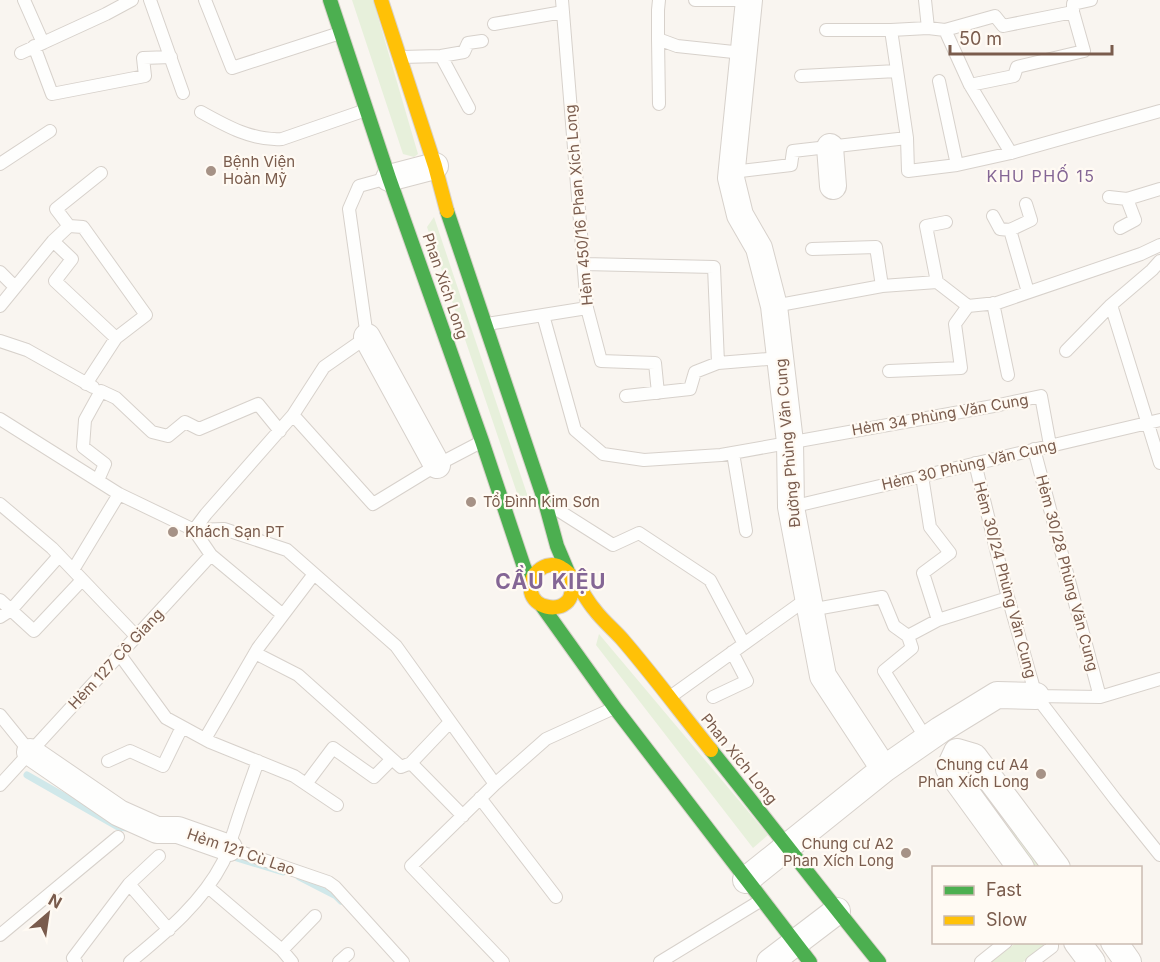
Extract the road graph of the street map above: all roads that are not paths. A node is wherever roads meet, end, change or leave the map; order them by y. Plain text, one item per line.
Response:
1 (24, 0) edge
2 (132, 0) edge
3 (150, 0) edge
4 (205, 0) edge
5 (330, 0) edge
6 (381, 0) edge
7 (659, 0) edge
8 (695, 0) edge
9 (748, 0) edge
10 (925, 0) edge
11 (1091, 0) edge
12 (563, 6) edge
13 (1073, 12) junction
14 (494, 24) dead end
15 (928, 28) junction
16 (826, 30) dead end
17 (891, 30) junction
18 (945, 30) junction
19 (340, 33) junction
20 (658, 39) junction
21 (482, 41) dead end
22 (38, 44) junction
23 (743, 52) junction
24 (21, 53) dead end
25 (441, 56) junction
26 (171, 57) junction
27 (400, 57) junction
28 (897, 71) junction
29 (801, 76) dead end
30 (939, 81) dead end
31 (970, 85) junction
32 (183, 93) dead end
33 (659, 104) dead end
34 (469, 108) dead end
35 (367, 110) junction
36 (1160, 111) edge
37 (201, 112) dead end
38 (50, 131) dead end
39 (907, 138) junction
40 (830, 147) junction
41 (1011, 153) junction
42 (0, 164) edge
43 (957, 165) junction
44 (435, 166) junction
45 (732, 172) junction
46 (101, 173) dead end
47 (389, 178) junction
48 (833, 186) dead end
49 (1160, 189) edge
50 (1109, 197) dead end
51 (1127, 199) junction
52 (1026, 204) dead end
53 (993, 216) dead end
54 (946, 222) dead end
55 (69, 226) junction
56 (1120, 228) dead end
57 (1010, 230) junction
58 (53, 241) junction
59 (1160, 245) edge
60 (812, 249) dead end
61 (1160, 261) edge
62 (584, 264) junction
63 (0, 272) edge
64 (936, 282) junction
65 (882, 286) junction
66 (15, 287) junction
67 (1028, 292) junction
68 (993, 303) junction
69 (1111, 305) junction
70 (0, 306) edge
71 (774, 306) junction
72 (968, 306) junction
73 (587, 308) junction
74 (543, 315) junction
75 (485, 324) junction
76 (367, 337) junction
77 (116, 338) junction
78 (0, 341) edge
79 (1066, 351) dead end
80 (781, 358) junction
81 (718, 363) junction
82 (889, 371) dead end
83 (1008, 375) dead end
84 (86, 384) junction
85 (101, 391) junction
86 (658, 393) junction
87 (626, 396) dead end
88 (293, 415) junction
89 (0, 419) edge
90 (1154, 421) edge
91 (280, 430) junction
92 (482, 441) junction
93 (790, 442) junction
94 (1050, 445) junction
95 (1034, 449) junction
96 (733, 453) junction
97 (975, 463) junction
98 (1160, 463) edge
99 (437, 465) junction
100 (922, 476) junction
101 (98, 480) junction
102 (119, 494) junction
103 (544, 502) junction
104 (0, 504) edge
105 (790, 507) junction
106 (194, 530) junction
107 (746, 531) dead end
108 (211, 555) junction
109 (59, 556) junction
110 (73, 570) junction
111 (314, 574) junction
112 (570, 575) junction
113 (82, 580) junction
114 (531, 582) junction
115 (1008, 598) junction
116 (0, 600) edge
117 (809, 604) junction
118 (542, 606) junction
119 (5, 614) edge
120 (283, 615) junction
121 (938, 620) junction
122 (136, 636) junction
123 (908, 636) junction
124 (744, 644) junction
125 (255, 652) junction
126 (732, 652) junction
127 (120, 655) junction
128 (1160, 678) edge
129 (1036, 696) junction
130 (713, 697) dead end
131 (1100, 697) junction
132 (669, 698) junction
133 (615, 708) junction
134 (0, 715) edge
135 (450, 722) junction
136 (182, 727) junction
137 (934, 735) junction
138 (205, 739) junction
139 (30, 752) junction
140 (957, 753) junction
141 (392, 759) junction
142 (108, 761) dead end
143 (258, 761) junction
144 (411, 763) junction
145 (884, 769) junction
146 (306, 784) junction
147 (495, 784) junction
148 (0, 785) edge
149 (480, 798) junction
150 (336, 805) dead end
151 (1017, 814) junction
152 (463, 816) junction
153 (994, 830) junction
154 (118, 837) dead end
155 (788, 845) junction
156 (229, 848) junction
157 (1160, 855) edge
158 (159, 856) dead end
159 (1020, 866) edge
160 (1056, 866) edge
161 (746, 880) junction
162 (129, 884) junction
163 (208, 887) junction
164 (556, 897) dead end
165 (761, 900) junction
166 (837, 911) junction
167 (315, 916) dead end
168 (169, 930) junction
169 (0, 935) edge
170 (1004, 944) edge
171 (1052, 944) edge
172 (1115, 944) edge
173 (282, 950) junction
174 (802, 952) edge
175 (75, 962) edge
176 (130, 962) edge
177 (292, 962) edge
178 (403, 962) edge
179 (503, 962) edge
180 (660, 962) edge
181 (770, 962) edge
182 (879, 962) edge
183 (981, 962) edge
184 (1032, 962) edge
185 (1128, 962) edge

1 - 22 lane
2 - 22 lane
3 - 26 lane
4 - 19 lane
5 - 19 street, Phan Xích Long
6 - 27 street, Phan Xích Long
7 - 20 lane
8 - 9 lane
9 - 23 street, Đường Phùng Văn Cung
10 - 15 lane
11 - 13 lane
12 - 14 lane
12 - 62 lane, Hẻm 450/16 Phan Xích Long
13 - 18 lane
13 - 31 lane
15 - 17 lane
15 - 18 lane
16 - 17 lane
17 - 28 lane
18 - 31 lane
19 - 35 street, Phan Xích Long
20 - 23 lane
20 - 33 lane
21 - 25 lane
22 - 24 lane
22 - 26 lane
23 - 45 street, Đường Phùng Văn Cung
25 - 27 lane
25 - 34 lane
26 - 32 lane
27 - 44 street, Phan Xích Long
28 - 29 lane
28 - 39 lane
30 - 43 lane
31 - 41 lane
35 - 37 lane
35 - 47 street, Phan Xích Long
36 - 41 lane
38 - 42 lane
39 - 40 lane
39 - 43 lane
40 - 45 lane
40 - 48 street
41 - 43 lane
44 - 47 street
44 - 75 street, Phan Xích Long
45 - 71 street, Đường Phùng Văn Cung
46 - 55 lane
47 - 76 lane
47 - 92 street, Phan Xích Long
49 - 51 lane
50 - 51 lane
51 - 56 lane
52 - 57 lane
53 - 57 lane
54 - 64 lane
55 - 58 lane
55 - 77 lane
57 - 67 lane
58 - 66 lane
58 - 77 lane
59 - 67 lane
60 - 65 lane
61 - 69 lane
62 - 73 lane, Hẻm 450/16 Phan Xích Long
62 - 81 lane
63 - 66 lane
64 - 65 lane
64 - 72 lane
65 - 71 lane
66 - 70 lane
67 - 68 lane
68 - 72 lane
68 - 83 lane
69 - 79 lane
69 - 90 lane
71 - 80 street, Đường Phùng Văn Cung
72 - 82 lane
73 - 74 lane
73 - 86 lane, Hẻm 450/16 Phan Xích Long
74 - 75 lane
74 - 96 lane
75 - 103 street, Phan Xích Long
76 - 88 lane
76 - 99 street
77 - 84 lane
78 - 84 lane
80 - 81 lane
80 - 93 street, Đường Phùng Văn Cung
81 - 86 lane
84 - 85 lane
85 - 91 lane
85 - 101 lane
86 - 87 lane
88 - 91 lane
88 - 99 lane
89 - 101 lane
90 - 94 lane, Hẻm 30 Phùng Văn Cung
90 - 98 lane
91 - 106 lane
92 - 99 lane
92 - 114 street, Phan Xích Long
93 - 94 lane, Hẻm 34 Phùng Văn Cung
93 - 96 lane
93 - 105 street, Đường Phùng Văn Cung
94 - 95 lane, Hẻm 30 Phùng Văn Cung
95 - 97 lane, Hẻm 30 Phùng Văn Cung
95 - 131 lane, Hẻm 30/28 Phùng Văn Cung
96 - 107 lane
97 - 100 lane, Hẻm 30 Phùng Văn Cung
97 - 115 lane, Hẻm 30/24 Phùng Văn Cung
100 - 105 lane, Hẻm 30 Phùng Văn Cung
100 - 121 lane
101 - 102 lane
102 - 106 lane
102 - 110 lane
103 - 112 street, Phan Xích Long
103 - 124 lane
104 - 109 lane
105 - 117 street, Đường Phùng Văn Cung
106 - 108 lane
106 - 111 lane
108 - 120 lane
108 - 122 lane, Hẻm 127 Cô Giang
109 - 110 lane
109 - 119 lane
110 - 113 lane
111 - 120 lane
111 - 135 lane
112 - 114 street
112 - 118 street
112 - 132 street, Phan Xích Long
113 - 119 lane
113 - 122 lane
114 - 118 street
115 - 121 lane
115 - 129 lane, Hẻm 30/24 Phùng Văn Cung
116 - 119 lane
117 - 123 lane
117 - 124 lane
117 - 145 street, Đường Phùng Văn Cung
118 - 133 street
120 - 125 lane
121 - 123 lane
122 - 127 lane, Hẻm 127 Cô Giang
123 - 137 lane
124 - 126 lane
125 - 138 lane
125 - 141 lane
126 - 130 lane
126 - 132 lane
127 - 136 lane
127 - 139 lane, Hẻm 127 Cô Giang
128 - 131 lane
129 - 131 lane
129 - 137 street
129 - 157 lane
132 - 155 street, Phan Xích Long
133 - 147 lane
133 - 161 street
134 - 139 lane
135 - 144 lane
135 - 147 lane
136 - 138 lane
136 - 142 lane
137 - 140 street
137 - 145 street
138 - 143 lane
139 - 148 lane, Hẻm 127 Cô Giang
139 - 156 street, Hẻm 121 Cù Lao
140 - 151 street
140 - 153 street
141 - 144 lane
141 - 146 lane
143 - 146 lane
143 - 156 lane
144 - 152 lane
145 - 155 street
146 - 150 lane
147 - 149 lane
149 - 152 lane
149 - 164 lane
151 - 153 street
151 - 160 street
152 - 179 lane
153 - 159 street
154 - 169 lane
155 - 161 street
155 - 166 street, Phan Xích Long
156 - 163 lane
156 - 178 lane, Hẻm 121 Cù Lao
158 - 162 lane
161 - 165 street
162 - 168 lane
162 - 175 lane
163 - 168 lane
163 - 173 lane
165 - 174 street
165 - 180 lane
166 - 174 street
166 - 182 street, Phan Xích Long
167 - 173 lane
168 - 176 lane
170 - 183 lane
171 - 184 lane
172 - 185 street
173 - 177 lane
174 - 181 street

